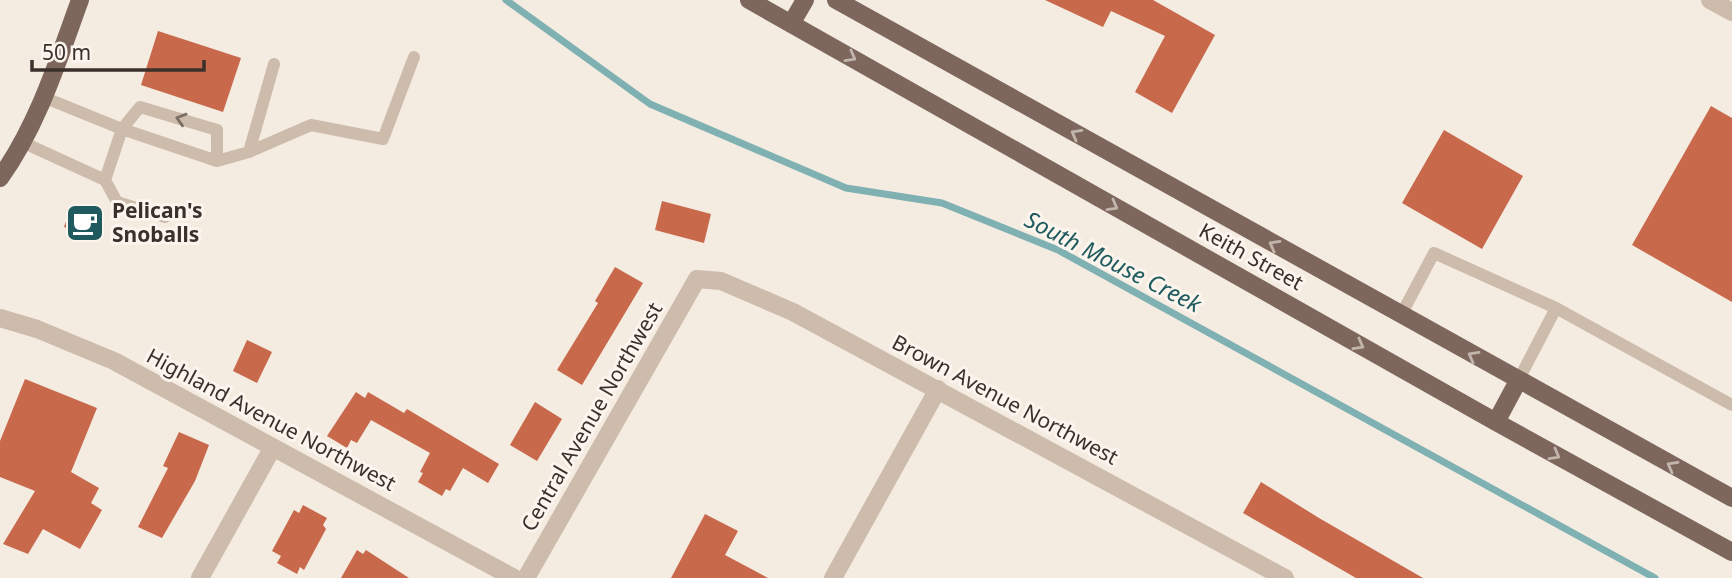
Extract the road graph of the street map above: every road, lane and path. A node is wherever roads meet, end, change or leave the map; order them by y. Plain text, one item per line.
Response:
1 (80, 0) edge
2 (748, 0) edge
3 (805, 0) edge
4 (836, 0) edge
5 (1710, 0) edge
6 (1732, 12) edge
7 (791, 24) junction
8 (414, 57) dead end
9 (274, 64) dead end
10 (43, 97) junction
11 (122, 129) junction
12 (22, 142) junction
13 (249, 152) junction
14 (217, 161) junction
15 (0, 178) edge
16 (105, 180) junction
17 (165, 217) dead end
18 (697, 279) joint
19 (1556, 308) junction
20 (1401, 316) junction
21 (0, 318) edge
22 (1518, 381) junction
23 (938, 389) junction
24 (1732, 405) edge
25 (1496, 422) junction
26 (273, 447) junction
27 (1731, 495) edge
28 (1732, 552) edge
29 (201, 578) edge
30 (514, 578) edge
31 (526, 578) edge
32 (833, 578) edge
33 (1285, 578) edge

1 - 10 main road
2 - 7 main road, Keith Street
3 - 7 main road
20 -> 4 main road, Keith Street
5 - 6 street
7 -> 25 main road, Keith Street
8 - 13 lane
9 - 13 lane
10 - 11 lane
10 - 12 main road
11 - 14 lane
14 -> 11 lane
11 - 16 lane
12 - 15 main road
12 - 16 lane
13 - 14 lane
16 - 17 lane
18 - 23 street, Brown Avenue Northwest
18 - 31 street, Central Avenue Northwest
19 - 20 lane
19 - 22 lane
19 - 24 lane
22 -> 20 main road, Keith Street
21 - 26 street, Highland Avenue Northwest
22 - 25 main road
27 -> 22 main road, Keith Street
23 - 32 street
23 - 33 street, Brown Avenue Northwest
25 -> 28 main road, Keith Street
26 - 29 street
26 - 30 street, Highland Avenue Northwest

